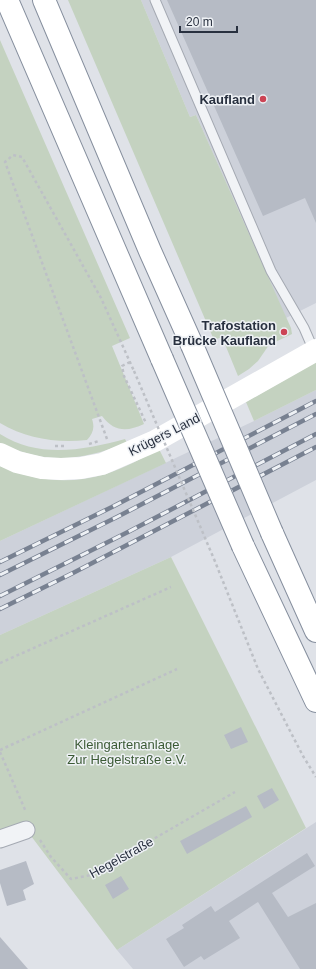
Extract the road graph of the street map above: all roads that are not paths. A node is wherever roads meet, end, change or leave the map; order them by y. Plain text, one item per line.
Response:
1 (2, 0) edge
2 (7, 0) edge
3 (44, 0) edge
4 (156, 0) edge
5 (24, 38) junction
6 (315, 350) edge
7 (0, 454) edge
8 (316, 631) edge
9 (316, 701) edge
10 (31, 828) road end
11 (0, 839) edge

1 - 5 main road
2 - 5 main road
3 - 8 main road, bridge
4 - 6 lane
5 - 9 main road, bridge
6 - 7 main road, Krügers Land
10 - 11 street

